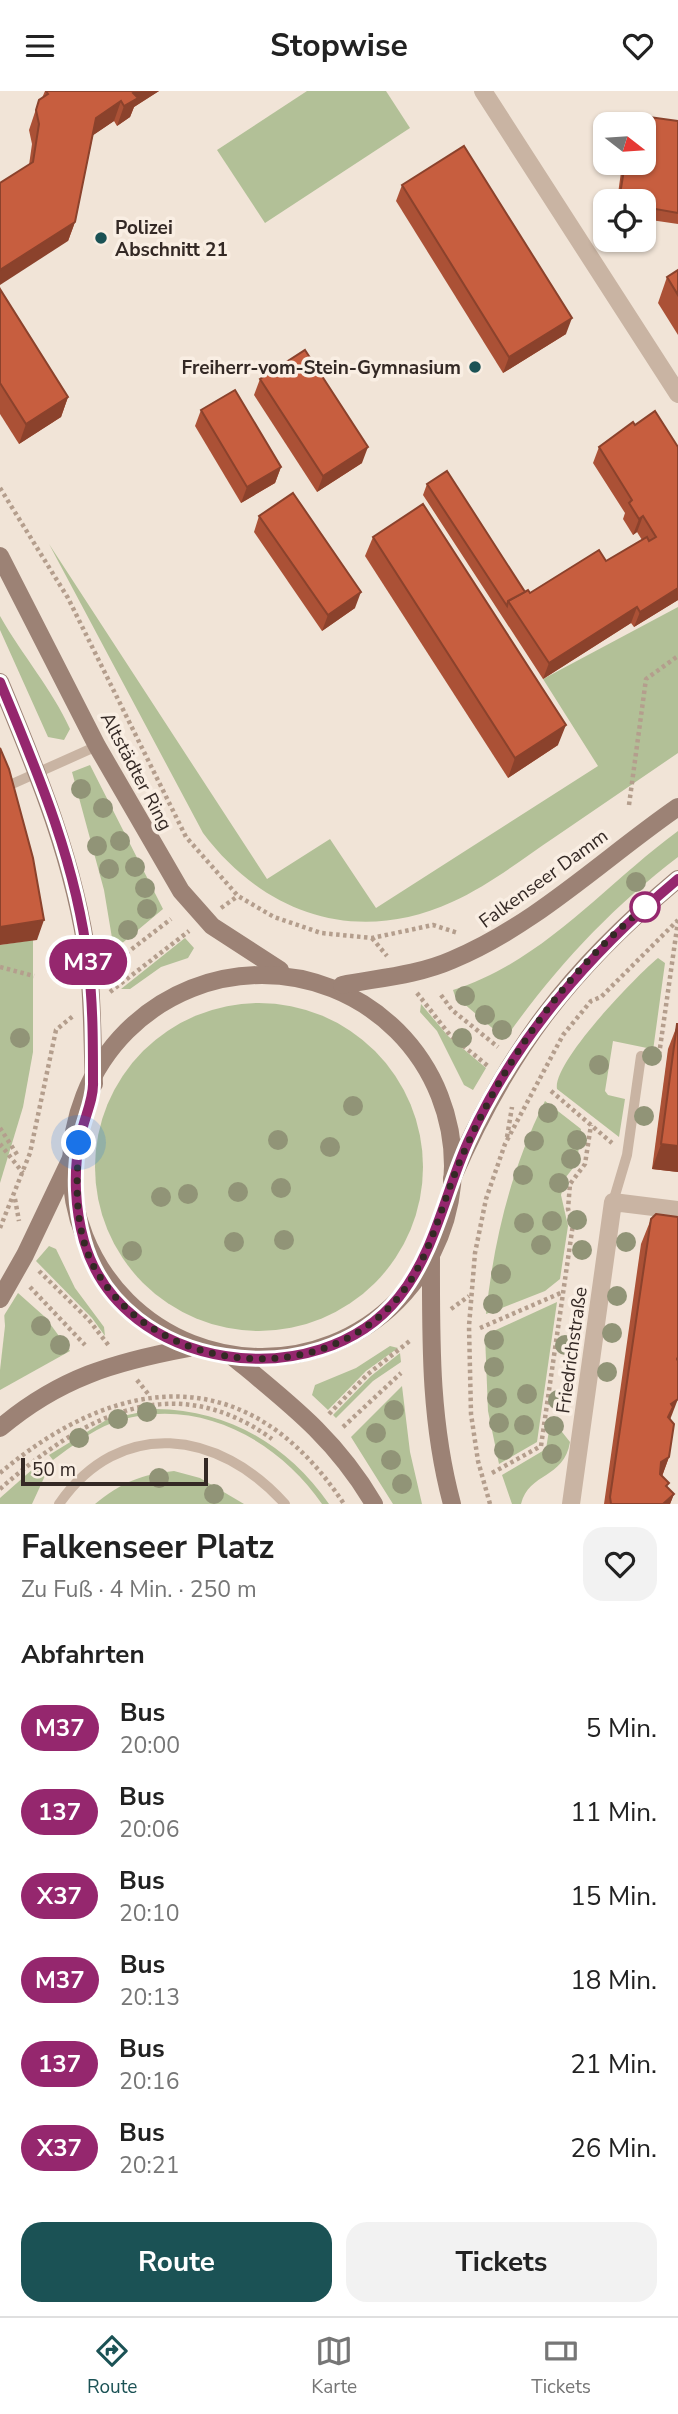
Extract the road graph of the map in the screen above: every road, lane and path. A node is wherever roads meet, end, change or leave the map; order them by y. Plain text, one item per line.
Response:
1 (484, 91) edge
2 (678, 394) edge
3 (0, 488) edge
4 (0, 556) edge
5 (678, 656) edge
6 (0, 682) edge
7 (97, 746) junction
8 (38, 772) junction
9 (2, 789) edge
10 (629, 805) dead end
11 (678, 807) edge
12 (678, 879) edge
13 (238, 896) junction
14 (226, 904) dead end
15 (171, 919) dead end
16 (678, 921) edge
17 (433, 925) dead end
18 (183, 935) dead end
19 (372, 938) junction
20 (382, 950) dead end
21 (115, 963) dead end
22 (0, 967) edge
23 (281, 970) junction
24 (34, 976) dead end
25 (342, 985) junction
26 (118, 987) dead end
27 (441, 995) dead end
28 (424, 1002) dead end
29 (61, 1024) dead end
30 (499, 1048) dead end
31 (641, 1056) dead end
32 (489, 1066) dead end
33 (94, 1088) junction
34 (551, 1090) dead end
35 (514, 1098) dead end
36 (591, 1125) junction
37 (0, 1128) edge
38 (79, 1143) junction
39 (0, 1144) edge
40 (505, 1144) junction
41 (627, 1155) junction
42 (18, 1156) dead end
43 (23, 1174) junction
44 (446, 1192) junction
45 (15, 1197) junction
46 (613, 1202) junction
47 (678, 1210) edge
48 (18, 1217) dead end
49 (0, 1228) edge
50 (431, 1242) junction
51 (34, 1266) dead end
52 (25, 1282) dead end
53 (564, 1292) junction
54 (2, 1296) edge
55 (469, 1296) junction
56 (458, 1303) dead end
57 (480, 1328) dead end
58 (102, 1338) dead end
59 (85, 1345) dead end
60 (189, 1348) junction
61 (399, 1350) dead end
62 (233, 1357) junction
63 (401, 1373) dead end
64 (142, 1387) dead end
65 (149, 1396) junction
66 (331, 1412) dead end
67 (343, 1427) dead end
68 (0, 1428) edge
69 (0, 1473) edge
70 (492, 1473) dead end
71 (59, 1504) edge
72 (285, 1504) edge
73 (344, 1504) edge
74 (374, 1504) edge
75 (452, 1504) edge
76 (490, 1504) edge
77 (571, 1504) edge

1 - 2 street
3 - 13 path
4 - 7 main road, Altstädter Ring
5 - 10 path
6 - 8 main road
7 - 8 lane
7 - 23 main road, Altstädter Ring
8 - 9 lane
8 - 33 main road
11 - 25 main road, Falkenseer Damm
12 - 44 main road
13 - 14 path
13 - 19 path
15 - 21 path
16 - 40 path
17 - 19 path
18 - 26 path
19 - 20 path
22 - 24 path
23 - 25 main road
23 - 33 main road
25 - 44 main road
27 - 30 path
28 - 32 path
29 - 43 path
31 - 41 lane
33 - 38 main road
34 - 36 path
35 - 40 path
36 - 41 path
36 - 53 path
37 - 42 path
38 - 54 main road
38 - 60 main road
39 - 43 path
40 - 55 path
41 - 46 lane
43 - 45 path
44 - 50 main road
45 - 48 path
45 - 49 path
46 - 47 street
46 - 77 street, Friedrichstraße
50 - 62 main road
50 - 75 main road
51 - 58 path
52 - 59 path
53 - 57 path
53 - 70 path
55 - 56 path
55 - 76 path
60 - 62 main road
60 - 68 main road
61 - 66 path
62 - 74 main road
63 - 67 path
64 - 65 path
65 - 69 path
65 - 73 path
71 - 72 lane

